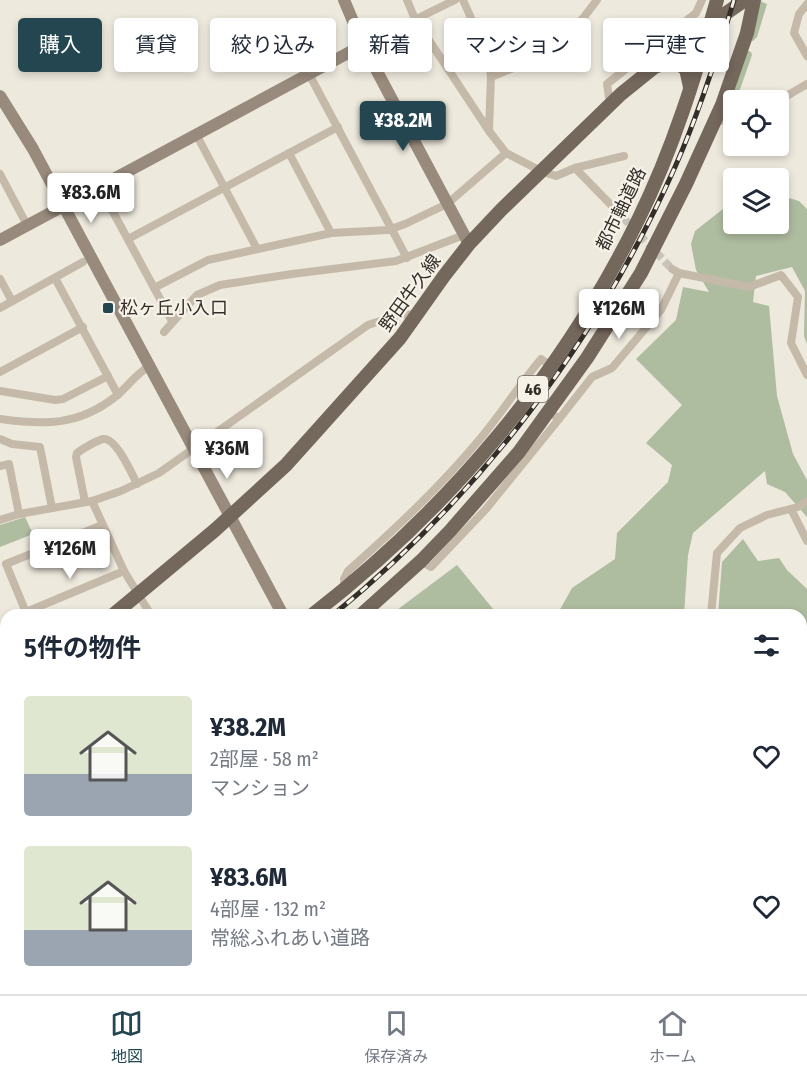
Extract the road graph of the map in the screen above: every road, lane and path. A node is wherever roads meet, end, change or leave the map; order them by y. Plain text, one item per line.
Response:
1 (344, 0) edge
2 (406, 0) edge
3 (455, 0) edge
4 (463, 0) edge
5 (597, 0) edge
6 (702, 0) edge
7 (717, 0) edge
8 (745, 0) edge
9 (754, 0) edge
10 (807, 4) edge
11 (352, 18) edge
12 (415, 18) edge
13 (417, 18) edge
14 (712, 18) edge
15 (718, 18) edge
16 (432, 45) edge
17 (348, 53) edge
18 (807, 56) edge
19 (377, 72) edge
20 (647, 72) edge
21 (687, 72) edge
22 (696, 72) edge
23 (309, 74) junction
24 (491, 78) junction
25 (807, 84) edge
26 (690, 91) junction
27 (789, 95) edge
28 (0, 96) edge
29 (610, 104) junction
30 (716, 119) junction
31 (723, 121) edge
32 (338, 127) junction
33 (489, 131) junction
34 (196, 134) junction
35 (289, 153) junction
36 (506, 153) junction
37 (624, 156) dead end
38 (575, 168) junction
39 (541, 171) junction
40 (0, 174) edge
41 (99, 186) junction
42 (225, 188) junction
43 (447, 204) junction
44 (63, 205) junction
45 (615, 209) tunnel mouth
46 (27, 225) junction
47 (392, 229) junction
48 (331, 233) junction
49 (128, 239) junction
50 (0, 240) edge
51 (466, 240) junction
52 (257, 249) junction
53 (408, 258) junction
54 (83, 262) dead end
55 (55, 278) junction
56 (0, 279) edge
57 (154, 288) junction
58 (12, 301) junction
59 (0, 308) edge
60 (418, 314) junction
61 (172, 321) junction
62 (82, 327) junction
63 (164, 332) dead end
64 (150, 366) junction
65 (0, 372) edge
66 (807, 375) edge
67 (108, 376) junction
68 (0, 391) edge
69 (118, 395) junction
70 (554, 415) junction
71 (0, 419) edge
72 (0, 439) edge
73 (194, 449) junction
74 (0, 466) edge
75 (137, 484) junction
76 (807, 501) edge
77 (88, 502) junction
78 (52, 508) junction
79 (791, 509) junction
80 (19, 514) junction
81 (230, 517) junction
82 (0, 520) edge
83 (102, 525) junction
84 (807, 542) edge
85 (124, 571) junction
86 (138, 594) junction
87 (24, 609) edge
88 (37, 609) edge
89 (120, 609) edge
90 (147, 609) edge
91 (280, 609) edge
92 (319, 609) edge
93 (368, 609) edge
94 (712, 609) edge

1 - 11 street
2 - 12 street
3 - 13 street
4 - 24 street
5 - 24 street
6 - 29 street
7 - 14 main road, 都市軸道路 / 46
8 - 15 main road, 野田牛久線
9 - 30 main road, 46
10 - 18 street
16 - 33 street
17 - 23 street
19 - 43 street
20 - 29 main road, 野田牛久線
21 - 26 main road
22 - 26 main road, 都市軸道路 / 46
23 - 32 street
23 - 34 street
24 - 33 street
25 - 27 street
26 - 92 main road, 都市軸道路 / 46
28 - 44 street
29 - 39 main road, 野田牛久線
30 - 31 street
30 - 70 main road, 46
32 - 35 street
32 - 47 street
33 - 36 street
34 - 41 street
34 - 42 street
35 - 42 street
35 - 48 street
36 - 39 street
36 - 43 street
37 - 38 street
38 - 39 street
38 - 45 street
39 - 51 main road, 野田牛久線
40 - 46 street
41 - 44 street
41 - 49 street
42 - 49 street
42 - 52 street
43 - 47 street
43 - 51 street
44 - 46 street
44 - 64 street
46 - 50 street
47 - 48 street
47 - 53 street
48 - 52 street
49 - 57 street
51 - 53 street
51 - 60 main road, 野田牛久線
52 - 57 street
53 - 61 street
54 - 55 street
55 - 58 street
55 - 62 street
56 - 58 street
57 - 61 street
58 - 59 street
60 - 73 street
60 - 81 main road, 野田牛久線
61 - 63 street
62 - 65 street
62 - 67 street
64 - 69 street
64 - 73 street
66 - 70 street
67 - 68 street
67 - 69 street
69 - 71 street
70 - 93 main road, 46
72 - 78 street
73 - 75 street
73 - 81 street
74 - 80 street
75 - 77 street
75 - 77 street
76 - 79 street
77 - 78 street
77 - 83 street
78 - 80 street
79 - 84 street
79 - 94 street
80 - 82 street
81 - 86 main road, 野田牛久線
81 - 91 street
83 - 85 street
83 - 87 street
85 - 86 street
85 - 88 street
86 - 89 main road, 野田牛久線
86 - 90 street

